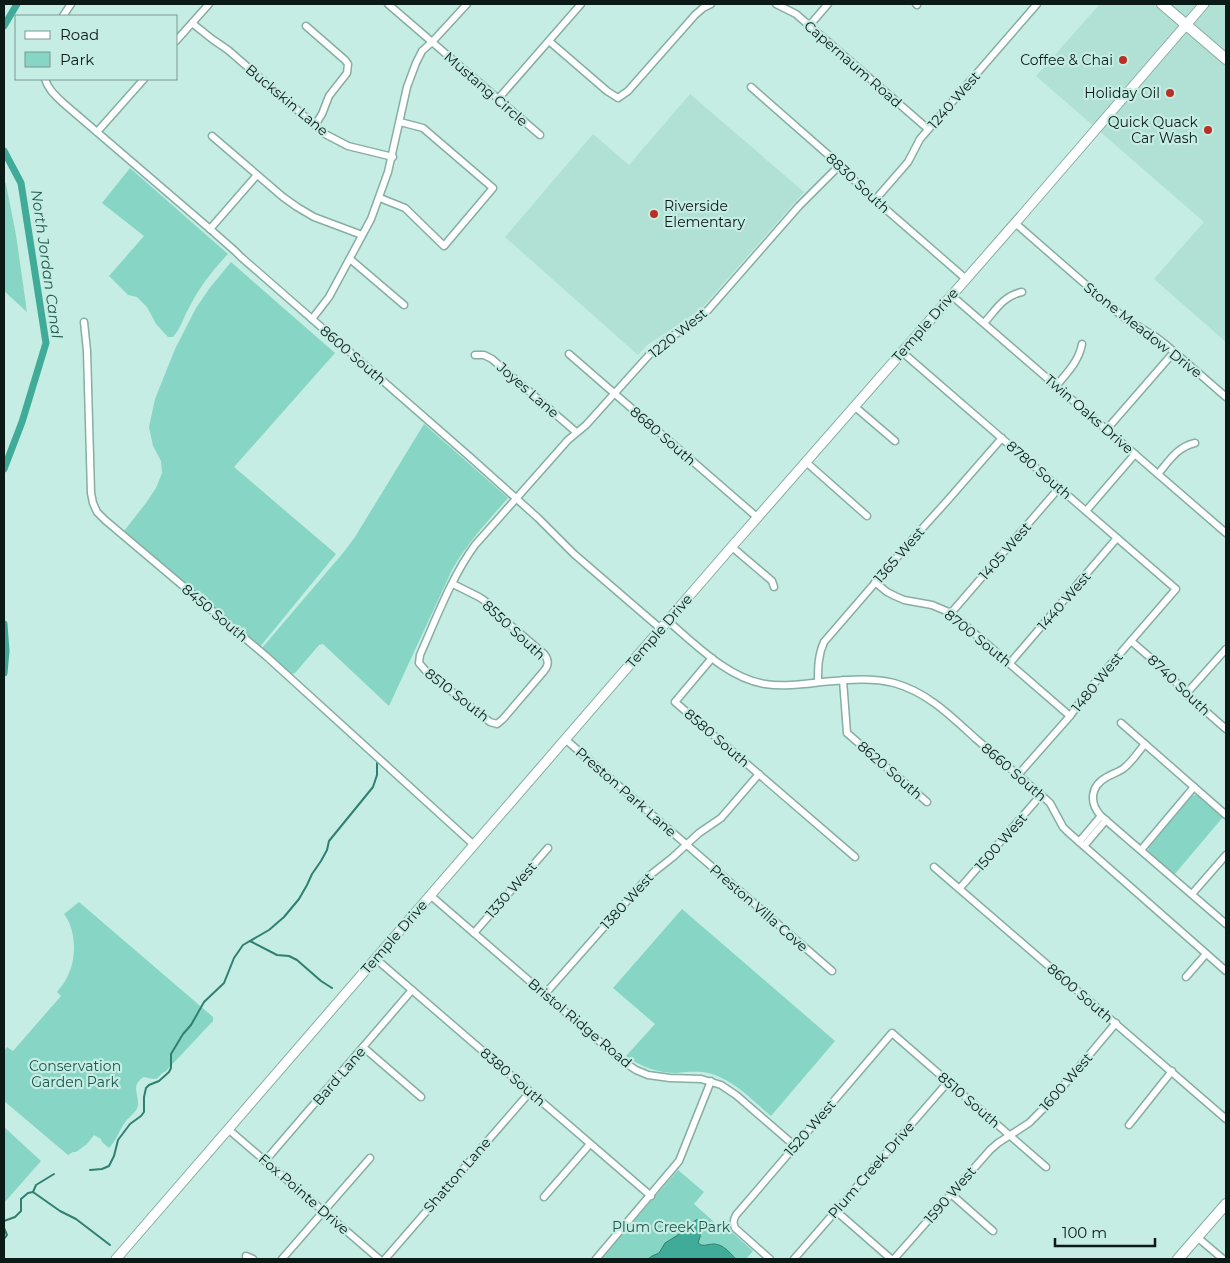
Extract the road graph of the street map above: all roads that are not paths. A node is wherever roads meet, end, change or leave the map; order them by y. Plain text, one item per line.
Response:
1 (71, 4) edge
2 (209, 4) edge
3 (388, 4) edge
4 (466, 4) edge
5 (581, 4) edge
6 (711, 4) edge
7 (776, 4) edge
8 (828, 4) edge
9 (1037, 4) edge
10 (1162, 4) edge
11 (1204, 4) edge
12 (64, 15) edge
13 (192, 23) junction
14 (1186, 24) junction
15 (306, 26) dead end
16 (809, 26) junction
17 (178, 39) edge
18 (549, 41) junction
19 (432, 42) junction
20 (1226, 59) edge
21 (45, 80) edge
22 (143, 80) edge
23 (751, 87) dead end
24 (498, 99) junction
25 (400, 122) junction
26 (315, 125) junction
27 (928, 129) junction
28 (97, 132) junction
29 (540, 135) dead end
30 (212, 136) dead end
31 (393, 157) junction
32 (840, 165) junction
33 (257, 175) junction
34 (380, 198) junction
35 (875, 200) junction
36 (1015, 223) junction
37 (210, 229) junction
38 (362, 235) junction
39 (350, 259) junction
40 (966, 279) junction
41 (1022, 292) dead end
42 (951, 295) junction
43 (404, 305) dead end
44 (312, 319) junction
45 (84, 322) dead end
46 (984, 324) junction
47 (1082, 344) dead end
48 (902, 352) junction
49 (1174, 352) junction
50 (569, 354) dead end
51 (476, 355) dead end
52 (1056, 386) junction
53 (614, 394) junction
54 (1226, 397) edge
55 (854, 406) junction
56 (1107, 430) junction
57 (576, 432) junction
58 (1002, 438) junction
59 (894, 441) dead end
60 (1195, 443) dead end
61 (1135, 454) junction
62 (806, 462) junction
63 (1158, 474) junction
64 (1059, 488) junction
65 (516, 499) junction
66 (1086, 511) junction
67 (867, 516) dead end
68 (758, 518) junction
69 (1226, 533) edge
70 (1118, 538) junction
71 (732, 547) junction
72 (875, 582) junction
73 (453, 584) junction
74 (774, 587) dead end
75 (1176, 589) joint
76 (951, 613) junction
77 (668, 621) junction
78 (661, 629) junction
79 (1131, 641) junction
80 (1226, 648) edge
81 (712, 658) junction
82 (419, 663) joint
83 (1010, 663) junction
84 (843, 680) junction
85 (818, 682) junction
86 (1186, 694) junction
87 (1070, 716) junction
88 (1121, 723) dead end
89 (497, 724) joint
90 (1226, 729) edge
91 (565, 739) junction
92 (1145, 744) junction
93 (759, 774) junction
94 (1018, 775) junction
95 (1194, 787) junction
96 (1041, 795) junction
97 (927, 802) dead end
98 (1226, 814) edge
99 (1104, 818) junction
100 (1082, 844) junction
101 (474, 845) junction
102 (687, 845) junction
103 (548, 848) dead end
104 (1141, 850) junction
105 (1226, 855) edge
106 (855, 857) dead end
107 (934, 867) dead end
108 (960, 888) junction
109 (1192, 894) junction
110 (430, 895) junction
111 (1226, 924) edge
112 (474, 933) junction
113 (1206, 954) junction
114 (376, 959) junction
115 (832, 972) dead end
116 (1226, 972) edge
117 (1186, 977) dead end
118 (412, 990) junction
119 (545, 994) junction
120 (1116, 1023) junction
121 (892, 1033) joint
122 (363, 1047) junction
123 (1172, 1071) junction
124 (711, 1081) junction
125 (948, 1082) junction
126 (530, 1092) junction
127 (421, 1097) dead end
128 (1226, 1119) edge
129 (1129, 1125) dead end
130 (228, 1129) junction
131 (1010, 1136) junction
132 (590, 1144) junction
133 (795, 1146) junction
134 (370, 1158) dead end
135 (265, 1161) junction
136 (1046, 1167) dead end
137 (951, 1194) junction
138 (651, 1196) junction
139 (544, 1197) dead end
140 (1226, 1204) edge
141 (324, 1211) junction
142 (836, 1211) junction
143 (993, 1231) dead end
144 (1197, 1237) junction
145 (246, 1256) dead end
146 (116, 1259) edge
147 (253, 1259) edge
148 (282, 1259) edge
149 (379, 1259) edge
150 (385, 1259) edge
151 (596, 1259) edge
152 (770, 1259) edge
153 (794, 1259) edge
154 (893, 1259) edge
155 (1178, 1259) edge
156 (1223, 1259) edge

1 - 12 street
2 - 13 street
3 - 19 street, Mustang Circle
4 - 19 street
5 - 18 street
6 - 18 street
7 - 16 street, Capernaum Road
8 - 16 street
9 - 27 street, 1240 West
10 - 14 main road
11 - 14 street, Temple Drive
13 - 17 street
13 - 26 street, Buckskin Lane
14 - 20 main road
14 - 36 street, Temple Drive
15 - 26 street
16 - 27 street, Capernaum Road
18 - 24 street
19 - 24 street, Mustang Circle
19 - 25 street
21 - 28 street, 8600 South
22 - 28 street
23 - 32 street, 8830 South
24 - 29 street, Mustang Circle
25 - 31 street
25 - 34 street
26 - 31 street, Buckskin Lane
27 - 35 street, 1240 West
28 - 37 street, 8600 South
30 - 33 street
31 - 34 street
32 - 35 street, 8830 South
32 - 53 street, 1220 West
33 - 37 street
33 - 38 street
34 - 38 street
35 - 40 street, 8830 South
36 - 40 street, Temple Drive
36 - 49 street, Stone Meadow Drive
37 - 44 street, 8600 South
38 - 39 street
39 - 43 street
39 - 44 street
40 - 42 street, Temple Drive
41 - 46 street
42 - 46 street, Twin Oaks Drive
42 - 48 street, Temple Drive
44 - 65 street, 8600 South
45 - 101 street, 8450 South
46 - 52 street, Twin Oaks Drive
47 - 52 street
48 - 55 street, Temple Drive
48 - 58 street, 8780 South
49 - 54 street, Stone Meadow Drive
49 - 56 street
50 - 53 street, 8680 South
51 - 57 street, Joyes Lane
52 - 56 street, Twin Oaks Drive
53 - 57 street, 1220 West
53 - 68 street, 8680 South
55 - 59 street
55 - 62 street, Temple Drive
56 - 61 street, Twin Oaks Drive
57 - 65 street, 1220 West
58 - 64 street, 8780 South
58 - 72 street, 1365 West
60 - 63 street
61 - 63 street, Twin Oaks Drive
61 - 66 street
62 - 67 street
62 - 68 street, Temple Drive
63 - 69 street, Twin Oaks Drive
64 - 66 street, 8780 South
64 - 76 street, 1405 West
65 - 73 street, 1220 West
65 - 78 street, 8600 South
66 - 70 street, 8780 South
68 - 71 street, Temple Drive
70 - 75 street, 8780 South
70 - 83 street, 1440 West
71 - 74 street
71 - 77 street, Temple Drive
72 - 76 street, 8700 South
72 - 85 street, 1365 West
73 - 82 street, 1220 West
73 - 89 street, 8550 South
75 - 79 street, 1480 West
76 - 83 street, 8700 South
77 - 78 street, Temple Drive
77 - 81 street, 8660 South
78 - 91 street, Temple Drive
79 - 86 street, 8740 South
79 - 87 street, 1480 West
80 - 86 street
81 - 85 street, 8660 South
81 - 93 street, 8580 South
82 - 89 street, 8510 South
83 - 87 street, 8700 South
84 - 85 street, 8660 South
84 - 94 street, 8660 South
84 - 97 street, 8620 South
86 - 90 street, 8740 South
87 - 94 street, 1480 West
88 - 92 street
91 - 101 street, Temple Drive
91 - 102 street, Preston Park Lane
92 - 95 street
92 - 99 street
93 - 102 street, 1380 West
93 - 106 street, 8580 South
94 - 96 street, 8660 South
95 - 98 street
95 - 104 street
96 - 100 street, 8660 South
96 - 108 street, 1500 West
99 - 100 street
99 - 104 street
100 - 113 street, 8660 South
101 - 110 street, Temple Drive
102 - 115 street, Preston Villa Cove
102 - 119 street, 1380 West
103 - 112 street, 1330 West
104 - 109 street
105 - 109 street
107 - 108 street, 8600 South
108 - 120 street, 8600 South
109 - 111 street
110 - 112 street, Bristol Ridge Road
110 - 114 street, Temple Drive
112 - 119 street, Bristol Ridge Road
113 - 116 street, 8660 South
113 - 117 street
114 - 118 street, 8380 South
114 - 130 street, Temple Drive
118 - 122 street, Bard Lane
118 - 126 street, 8380 South
119 - 124 street, Bristol Ridge Road
120 - 123 street, 8600 South
120 - 131 street, 1600 West
121 - 125 street, 8510 South
121 - 133 street, 1520 West
122 - 127 street
122 - 135 street, Bard Lane
123 - 128 street, 8600 South
123 - 129 street
124 - 133 street, Bristol Ridge Road
124 - 138 street
125 - 131 street, 8510 South
125 - 142 street, Plum Creek Drive
126 - 132 street, 8380 South
126 - 150 street, Shatton Lane
130 - 135 street, Fox Pointe Drive
130 - 146 street, Temple Drive
131 - 136 street, 8510 South
131 - 137 street, 1590 West
132 - 138 street, 8380 South
132 - 139 street
133 - 152 street, 1520 West
134 - 141 street
135 - 141 street, Fox Pointe Drive
137 - 143 street
137 - 154 street, 1590 West
138 - 151 street
140 - 144 main road
141 - 148 street
141 - 149 street, Fox Pointe Drive
142 - 153 street, Plum Creek Drive
142 - 154 street
144 - 155 main road
144 - 156 street
145 - 147 street

